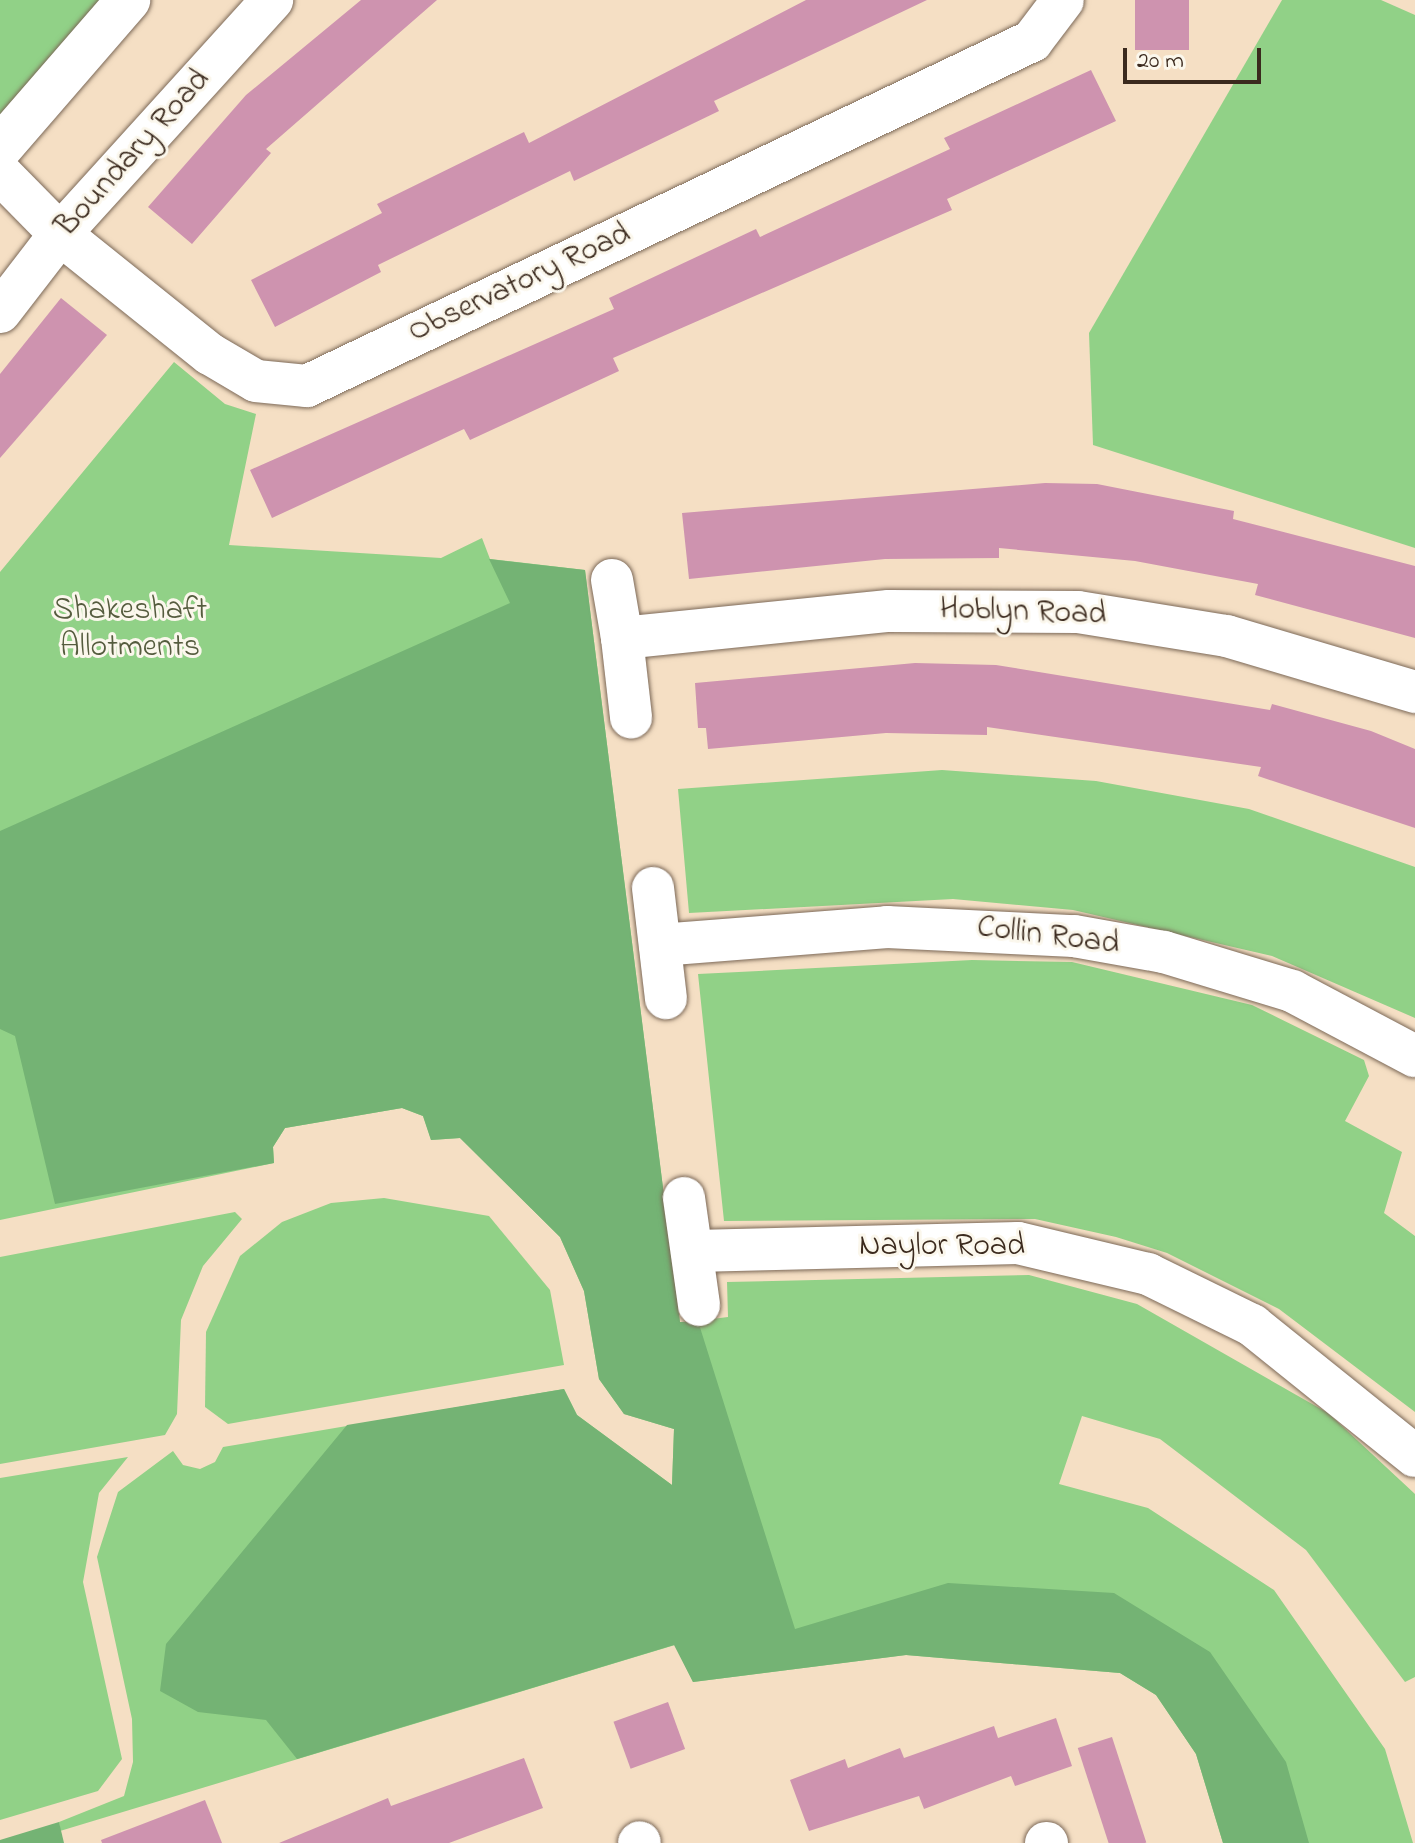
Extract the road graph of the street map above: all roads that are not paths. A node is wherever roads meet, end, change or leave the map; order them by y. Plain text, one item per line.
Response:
1 (128, 0) edge
2 (272, 0) edge
3 (1063, 0) edge
4 (0, 148) edge
5 (0, 173) edge
6 (60, 234) junction
7 (0, 312) edge
8 (612, 580) dead end
9 (622, 638) junction
10 (1415, 692) edge
11 (631, 717) dead end
12 (653, 888) dead end
13 (660, 945) junction
14 (666, 998) dead end
15 (1415, 1056) edge
16 (684, 1198) dead end
17 (695, 1251) junction
18 (699, 1305) dead end
19 (1415, 1456) edge

1 - 4 main road
2 - 6 street, Boundary Road
3 - 6 street, Observatory Road
5 - 6 street, Observatory Road
6 - 7 street, Boundary Road
8 - 9 street
9 - 10 street, Hoblyn Road
9 - 11 street
12 - 13 street
13 - 14 street
13 - 15 street, Collin Road
16 - 17 street
17 - 18 street
17 - 19 street, Naylor Road

